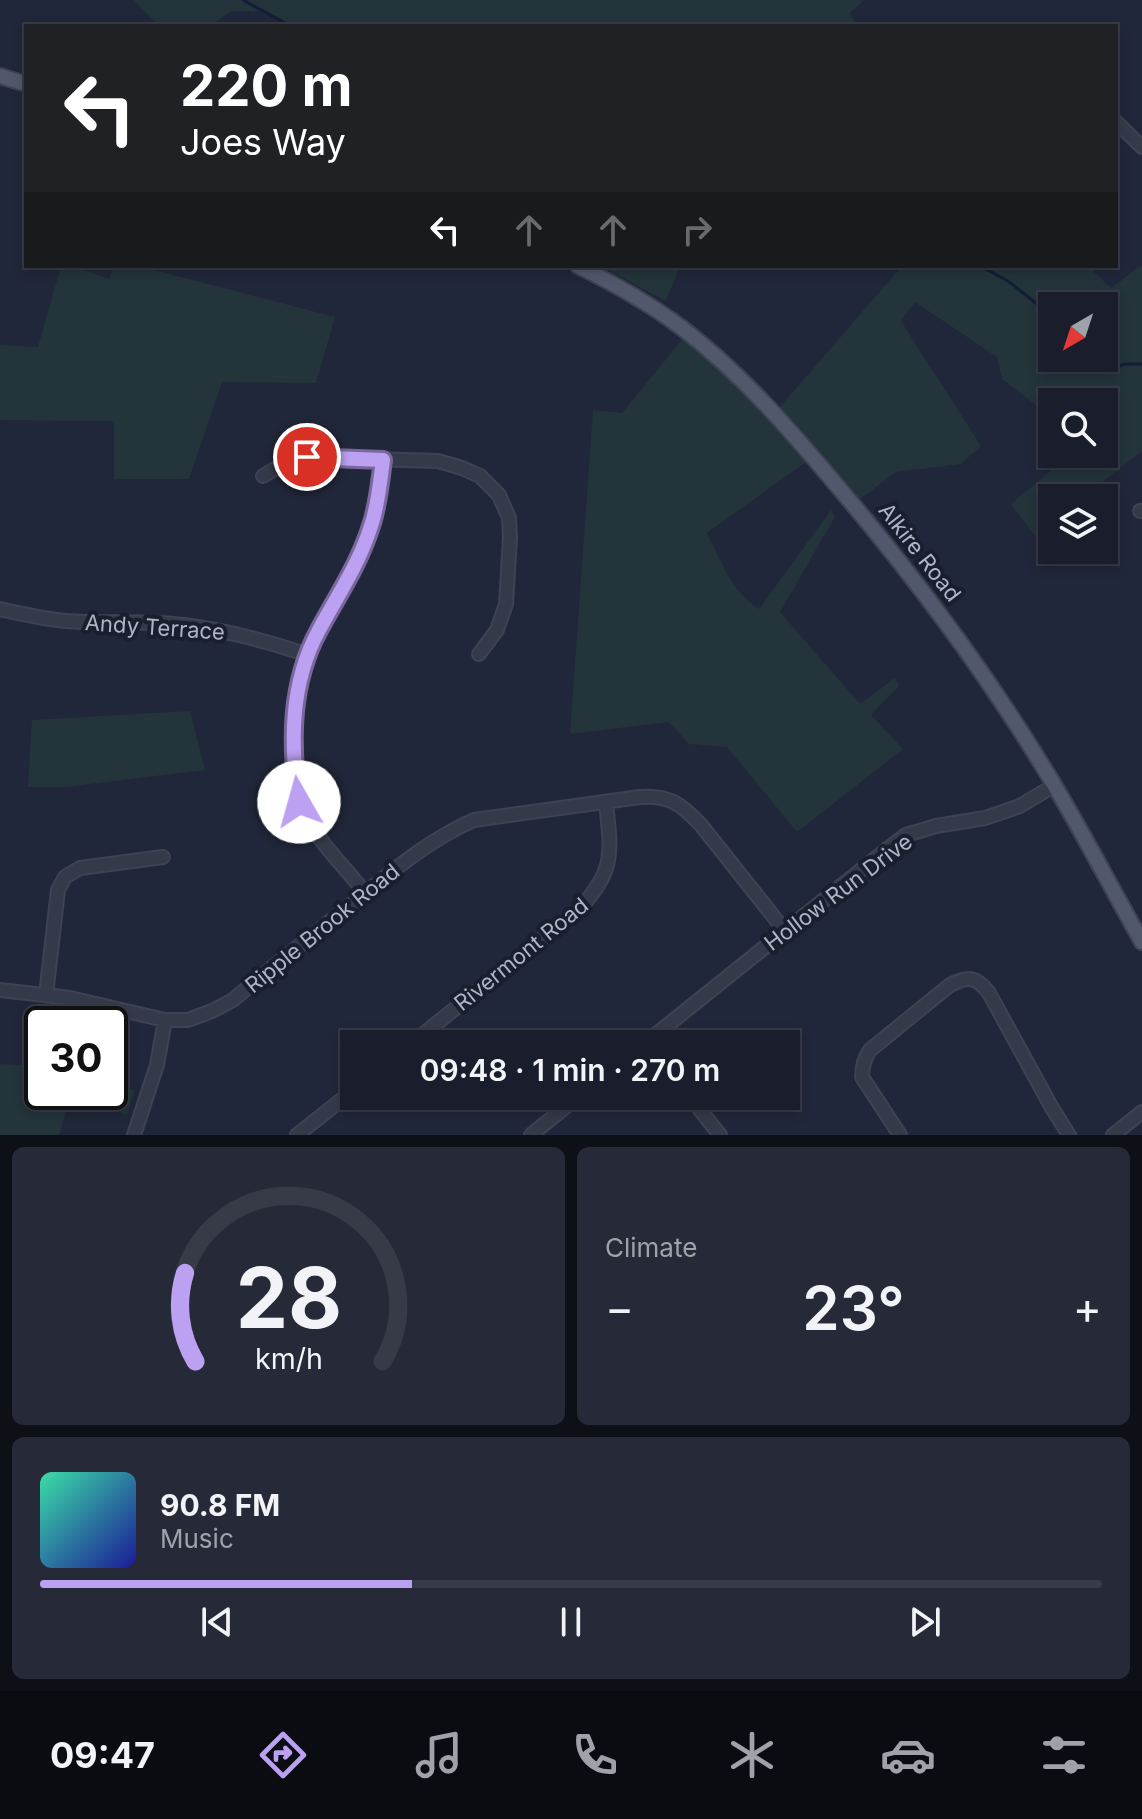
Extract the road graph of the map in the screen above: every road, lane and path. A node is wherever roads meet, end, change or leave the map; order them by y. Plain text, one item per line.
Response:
1 (0, 76) edge
2 (24, 83) edge
3 (1118, 124) edge
4 (1142, 147) edge
5 (582, 268) edge
6 (383, 460) junction
7 (263, 476) dead end
8 (0, 609) edge
9 (479, 654) dead end
10 (308, 655) junction
11 (1055, 785) junction
12 (606, 802) junction
13 (163, 857) dead end
14 (365, 893) junction
15 (785, 931) junction
16 (1142, 942) edge
17 (0, 990) edge
18 (46, 995) junction
19 (165, 1020) junction
20 (428, 1030) edge
21 (662, 1030) edge
22 (340, 1101) edge
23 (562, 1110) edge
24 (700, 1110) edge
25 (1142, 1112) edge
26 (134, 1135) edge
27 (297, 1135) edge
28 (532, 1135) edge
29 (720, 1135) edge
30 (900, 1135) edge
31 (1069, 1135) edge
32 (1113, 1135) edge

1 - 2 main road
3 - 4 street
5 - 11 main road, Alkire Road
6 - 7 street
6 - 9 street
6 - 10 street
8 - 10 street, Andy Terrace
10 - 14 street
11 - 15 street, Hollow Run Drive
11 - 16 main road, Alkire Road
12 - 14 street, Ripple Brook Road
12 - 15 street, Ripple Brook Road
12 - 20 street, Rivermont Road
13 - 18 street
14 - 19 street, Ripple Brook Road
15 - 21 street, Hollow Run Drive
17 - 18 street, Ripple Brook Road
18 - 19 street, Ripple Brook Road
19 - 26 street
22 - 27 street
23 - 28 street
24 - 29 street
25 - 32 street
30 - 31 street

